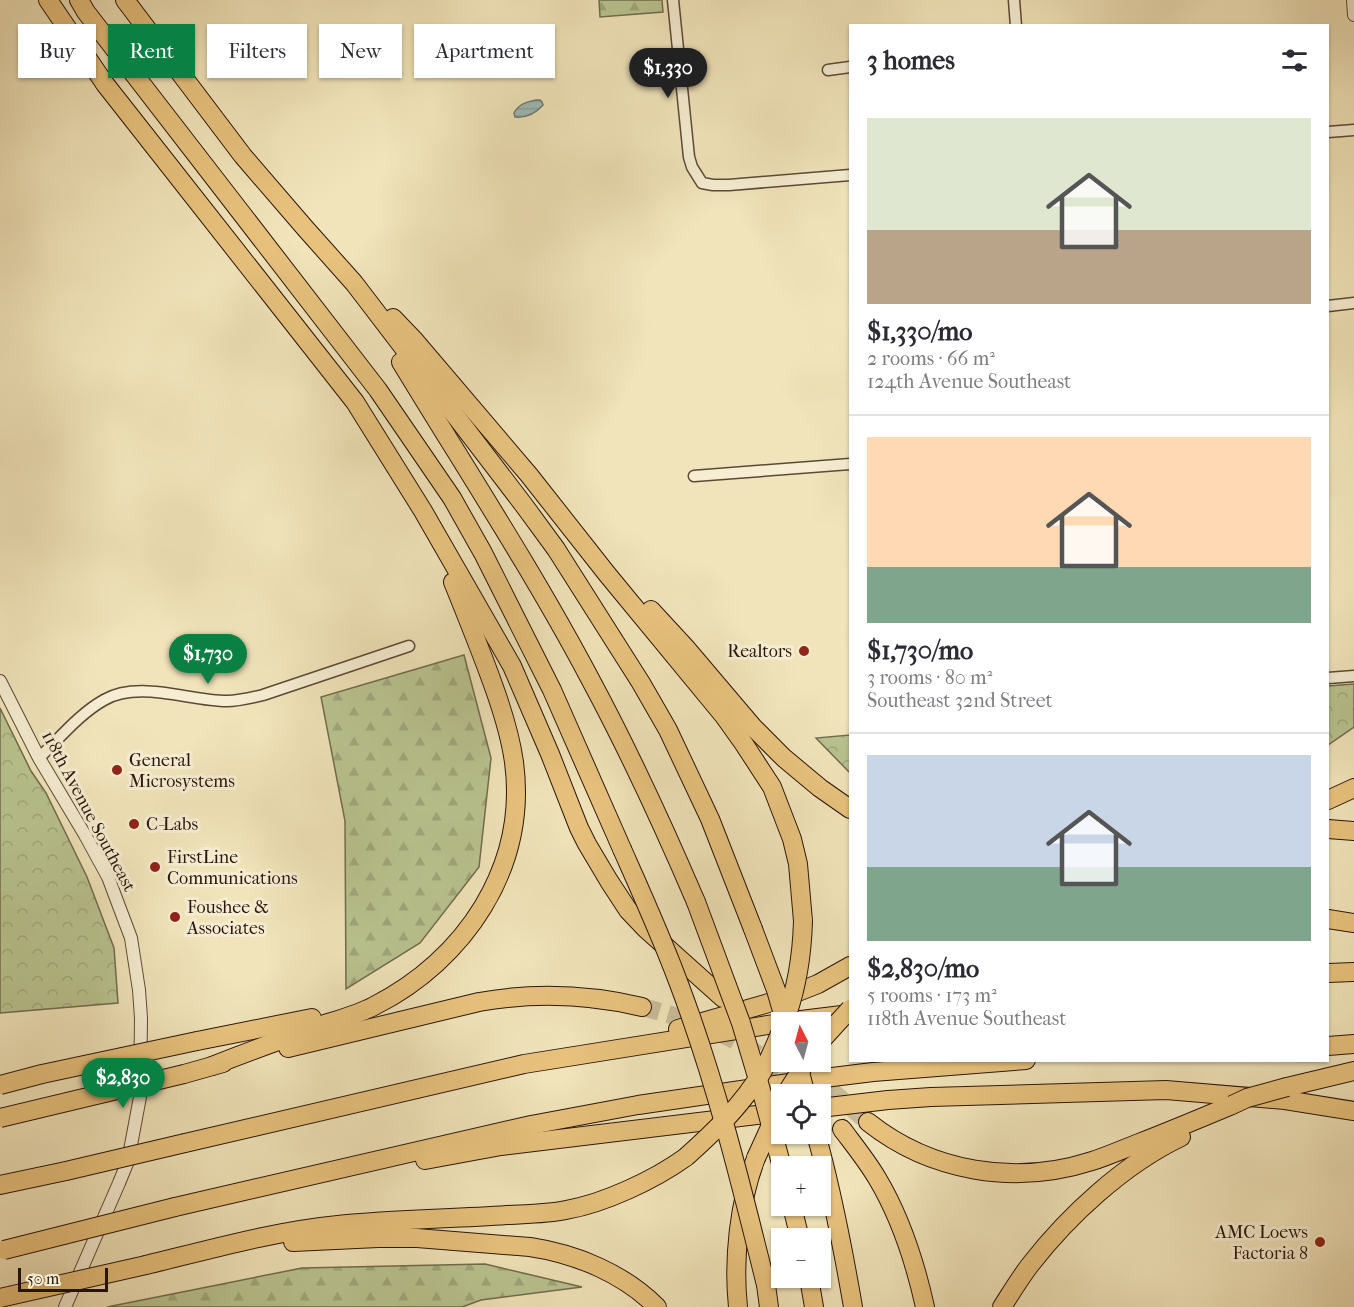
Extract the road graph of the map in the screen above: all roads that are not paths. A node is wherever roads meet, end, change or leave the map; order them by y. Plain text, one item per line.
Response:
1 (48, 0) edge
2 (79, 0) edge
3 (126, 0) edge
4 (674, 0) edge
5 (1014, 0) edge
6 (1353, 0) edge
7 (1354, 15) edge
8 (1016, 24) edge
9 (849, 68) edge
10 (828, 70) dead end
11 (1354, 130) edge
12 (1329, 132) edge
13 (849, 175) edge
14 (305, 228) junction
15 (354, 283) junction
16 (1354, 303) edge
17 (1329, 306) edge
18 (849, 464) edge
19 (529, 475) junction
20 (694, 476) dead end
21 (423, 511) junction
22 (409, 646) dead end
23 (1354, 676) edge
24 (1329, 678) edge
25 (0, 681) edge
26 (39, 758) junction
27 (1354, 788) edge
28 (1329, 800) edge
29 (849, 808) edge
30 (1329, 830) edge
31 (1354, 831) edge
32 (1329, 919) edge
33 (1329, 924) edge
34 (1354, 924) edge
35 (849, 967) edge
36 (1354, 972) edge
37 (1329, 973) edge
38 (410, 986) junction
39 (723, 998) dead end
40 (642, 1007) tunnel mouth
41 (849, 1010) edge
42 (782, 1012) edge
43 (789, 1012) edge
44 (849, 1014) edge
45 (831, 1030) edge
46 (1354, 1044) edge
47 (1329, 1046) edge
48 (600, 1051) junction
49 (771, 1053) edge
50 (999, 1062) edge
51 (212, 1066) junction
52 (1354, 1071) edge
53 (0, 1085) edge
54 (831, 1107) edge
55 (1233, 1108) junction
56 (1354, 1111) edge
57 (771, 1113) edge
58 (0, 1118) edge
59 (723, 1119) junction
60 (868, 1122) tunnel mouth
61 (771, 1125) edge
62 (842, 1130) tunnel mouth
63 (819, 1144) edge
64 (779, 1156) edge
65 (0, 1185) edge
66 (254, 1188) junction
67 (1, 1250) edge
68 (193, 1254) junction
69 (811, 1288) edge
70 (0, 1298) edge
71 (65, 1307) edge
72 (657, 1307) edge
73 (738, 1307) edge
74 (769, 1307) edge
75 (814, 1307) edge
76 (853, 1307) edge
77 (925, 1307) edge
78 (1002, 1307) edge

1 - 21 highway
2 - 59 highway, bridge
3 - 14 highway
4 - 13 street
5 - 8 street
6 - 7 street
9 - 10 street
11 - 12 street
14 - 15 highway
14 - 19 highway
15 - 42 highway, bridge
15 - 64 highway, bridge
16 - 17 street
18 - 20 street
19 - 29 highway
19 - 43 highway, bridge
21 - 38 highway
21 - 39 highway
22 - 26 street
23 - 24 street
25 - 26 street, 118th Avenue Southeast
26 - 71 street, 118th Avenue Southeast
27 - 28 highway
30 - 31 highway
32 - 34 highway
33 - 34 highway
35 - 48 highway
36 - 37 highway
38 - 51 highway
38 - 53 highway, bridge
40 - 51 highway
41 - 45 highway, bridge
44 - 48 highway
46 - 47 highway
48 - 65 highway, bridge
49 - 68 highway, bridge
50 - 66 highway
51 - 58 highway, bridge
52 - 55 highway, bridge
54 - 56 highway
55 - 60 highway
55 - 78 highway
57 - 59 highway
59 - 66 highway
59 - 74 highway, bridge
61 - 73 highway, bridge
62 - 77 highway
63 - 76 highway
66 - 67 highway, bridge
68 - 70 highway, bridge
68 - 72 highway
69 - 75 highway

